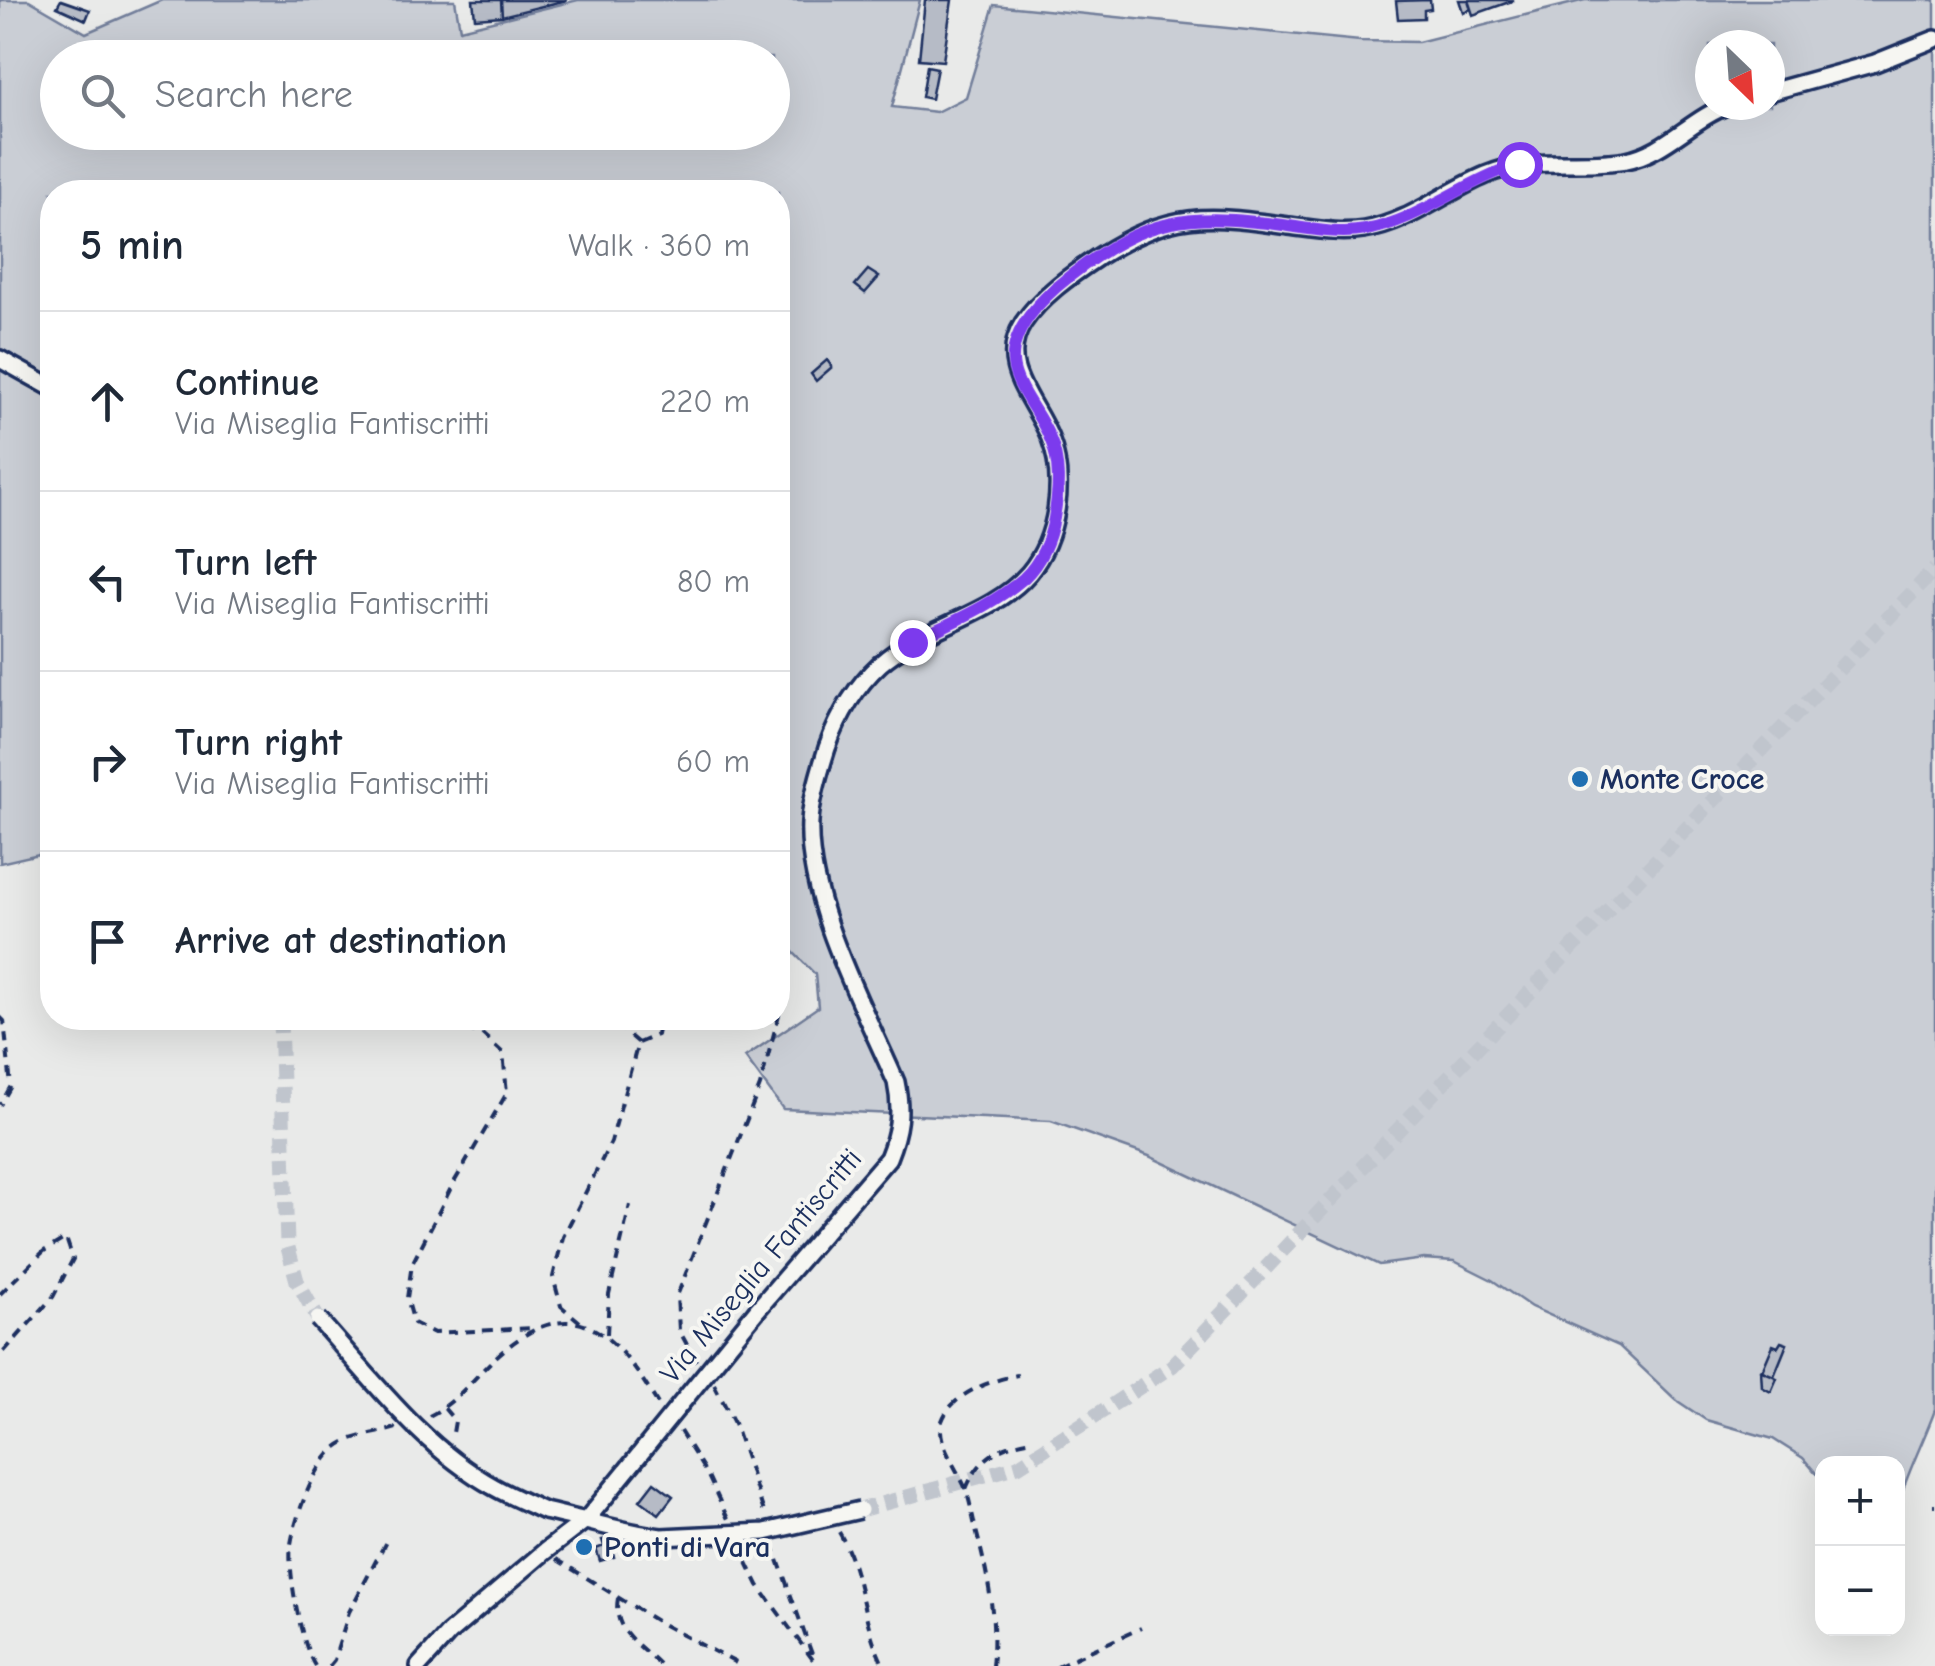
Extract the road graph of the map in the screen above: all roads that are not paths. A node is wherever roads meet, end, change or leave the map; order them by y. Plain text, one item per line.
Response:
1 (1935, 39) edge
2 (1785, 88) edge
3 (1699, 120) edge
4 (0, 359) edge
5 (40, 381) edge
6 (318, 1319) tunnel mouth
7 (860, 1510) tunnel mouth
8 (588, 1520) junction
9 (418, 1666) edge

1 - 2 street
3 - 8 street, Via Miseglia Fantiscritti, bridge
4 - 5 street
6 - 8 street, bridge
7 - 8 street, bridge
8 - 9 street, Via Miseglia Fantiscritti

